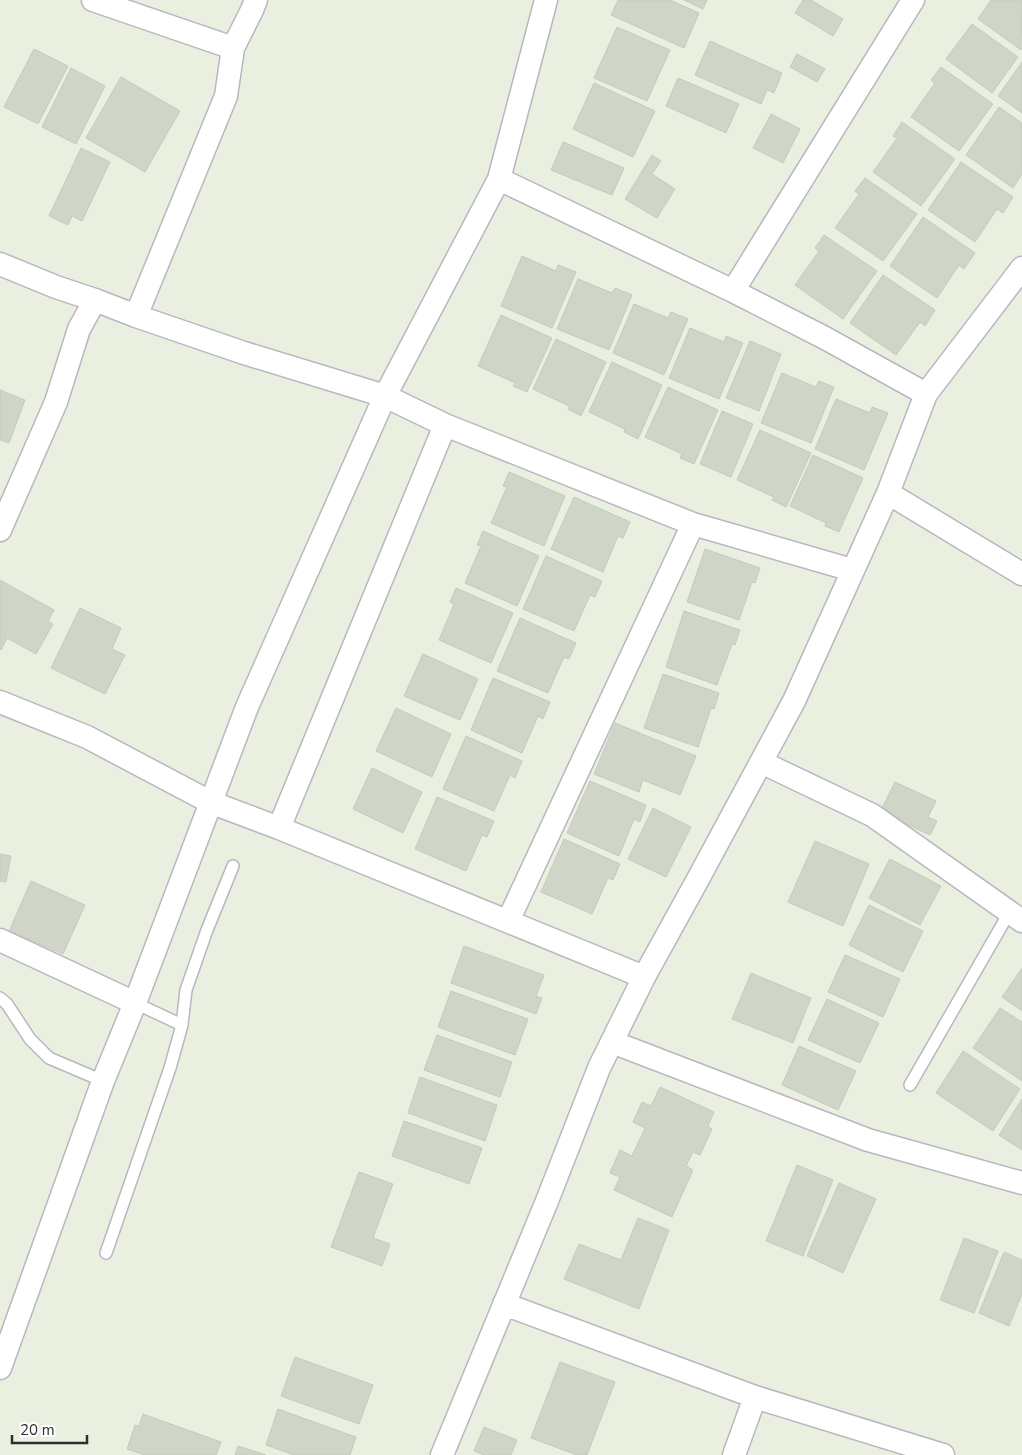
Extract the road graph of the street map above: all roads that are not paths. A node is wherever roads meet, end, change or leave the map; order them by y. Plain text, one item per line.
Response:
1 (93, 0) edge
2 (256, 0) edge
3 (546, 0) edge
4 (913, 0) edge
5 (234, 48) junction
6 (499, 178) junction
7 (0, 264) edge
8 (1022, 268) edge
9 (734, 291) junction
10 (96, 300) junction
11 (136, 316) junction
12 (926, 394) junction
13 (384, 396) junction
14 (445, 425) junction
15 (888, 493) junction
16 (692, 524) junction
17 (0, 530) edge
18 (852, 570) junction
19 (1022, 574) edge
20 (0, 702) edge
21 (761, 762) junction
22 (210, 802) junction
23 (279, 828) junction
24 (233, 866) dead end
25 (1016, 917) edge
26 (508, 921) junction
27 (0, 940) edge
28 (644, 977) junction
29 (0, 998) edge
30 (135, 1003) junction
31 (182, 1025) junction
32 (612, 1042) junction
33 (103, 1081) junction
34 (910, 1085) dead end
35 (1022, 1183) edge
36 (106, 1253) dead end
37 (504, 1304) junction
38 (0, 1368) edge
39 (755, 1397) junction
40 (442, 1455) edge
41 (734, 1455) edge
42 (942, 1455) edge

1 - 5 street
2 - 5 street
3 - 6 street
4 - 9 street
5 - 11 street
6 - 9 street
6 - 13 street
7 - 10 street
8 - 12 street
9 - 12 street
10 - 11 street
10 - 17 street
11 - 13 street
12 - 15 street
13 - 14 street
13 - 22 street
14 - 16 street
14 - 23 street
15 - 18 street
15 - 19 street
16 - 18 street
16 - 26 street
18 - 21 street
20 - 22 street
21 - 25 street
21 - 28 street
22 - 23 street
22 - 30 street
23 - 26 street
24 - 31 lane
25 - 34 lane
26 - 28 street
27 - 30 street
28 - 32 street
29 - 33 lane
30 - 31 lane
30 - 33 street
31 - 36 lane
32 - 35 street
32 - 37 street
33 - 38 street
37 - 39 street
37 - 40 street
39 - 41 street
39 - 42 street

